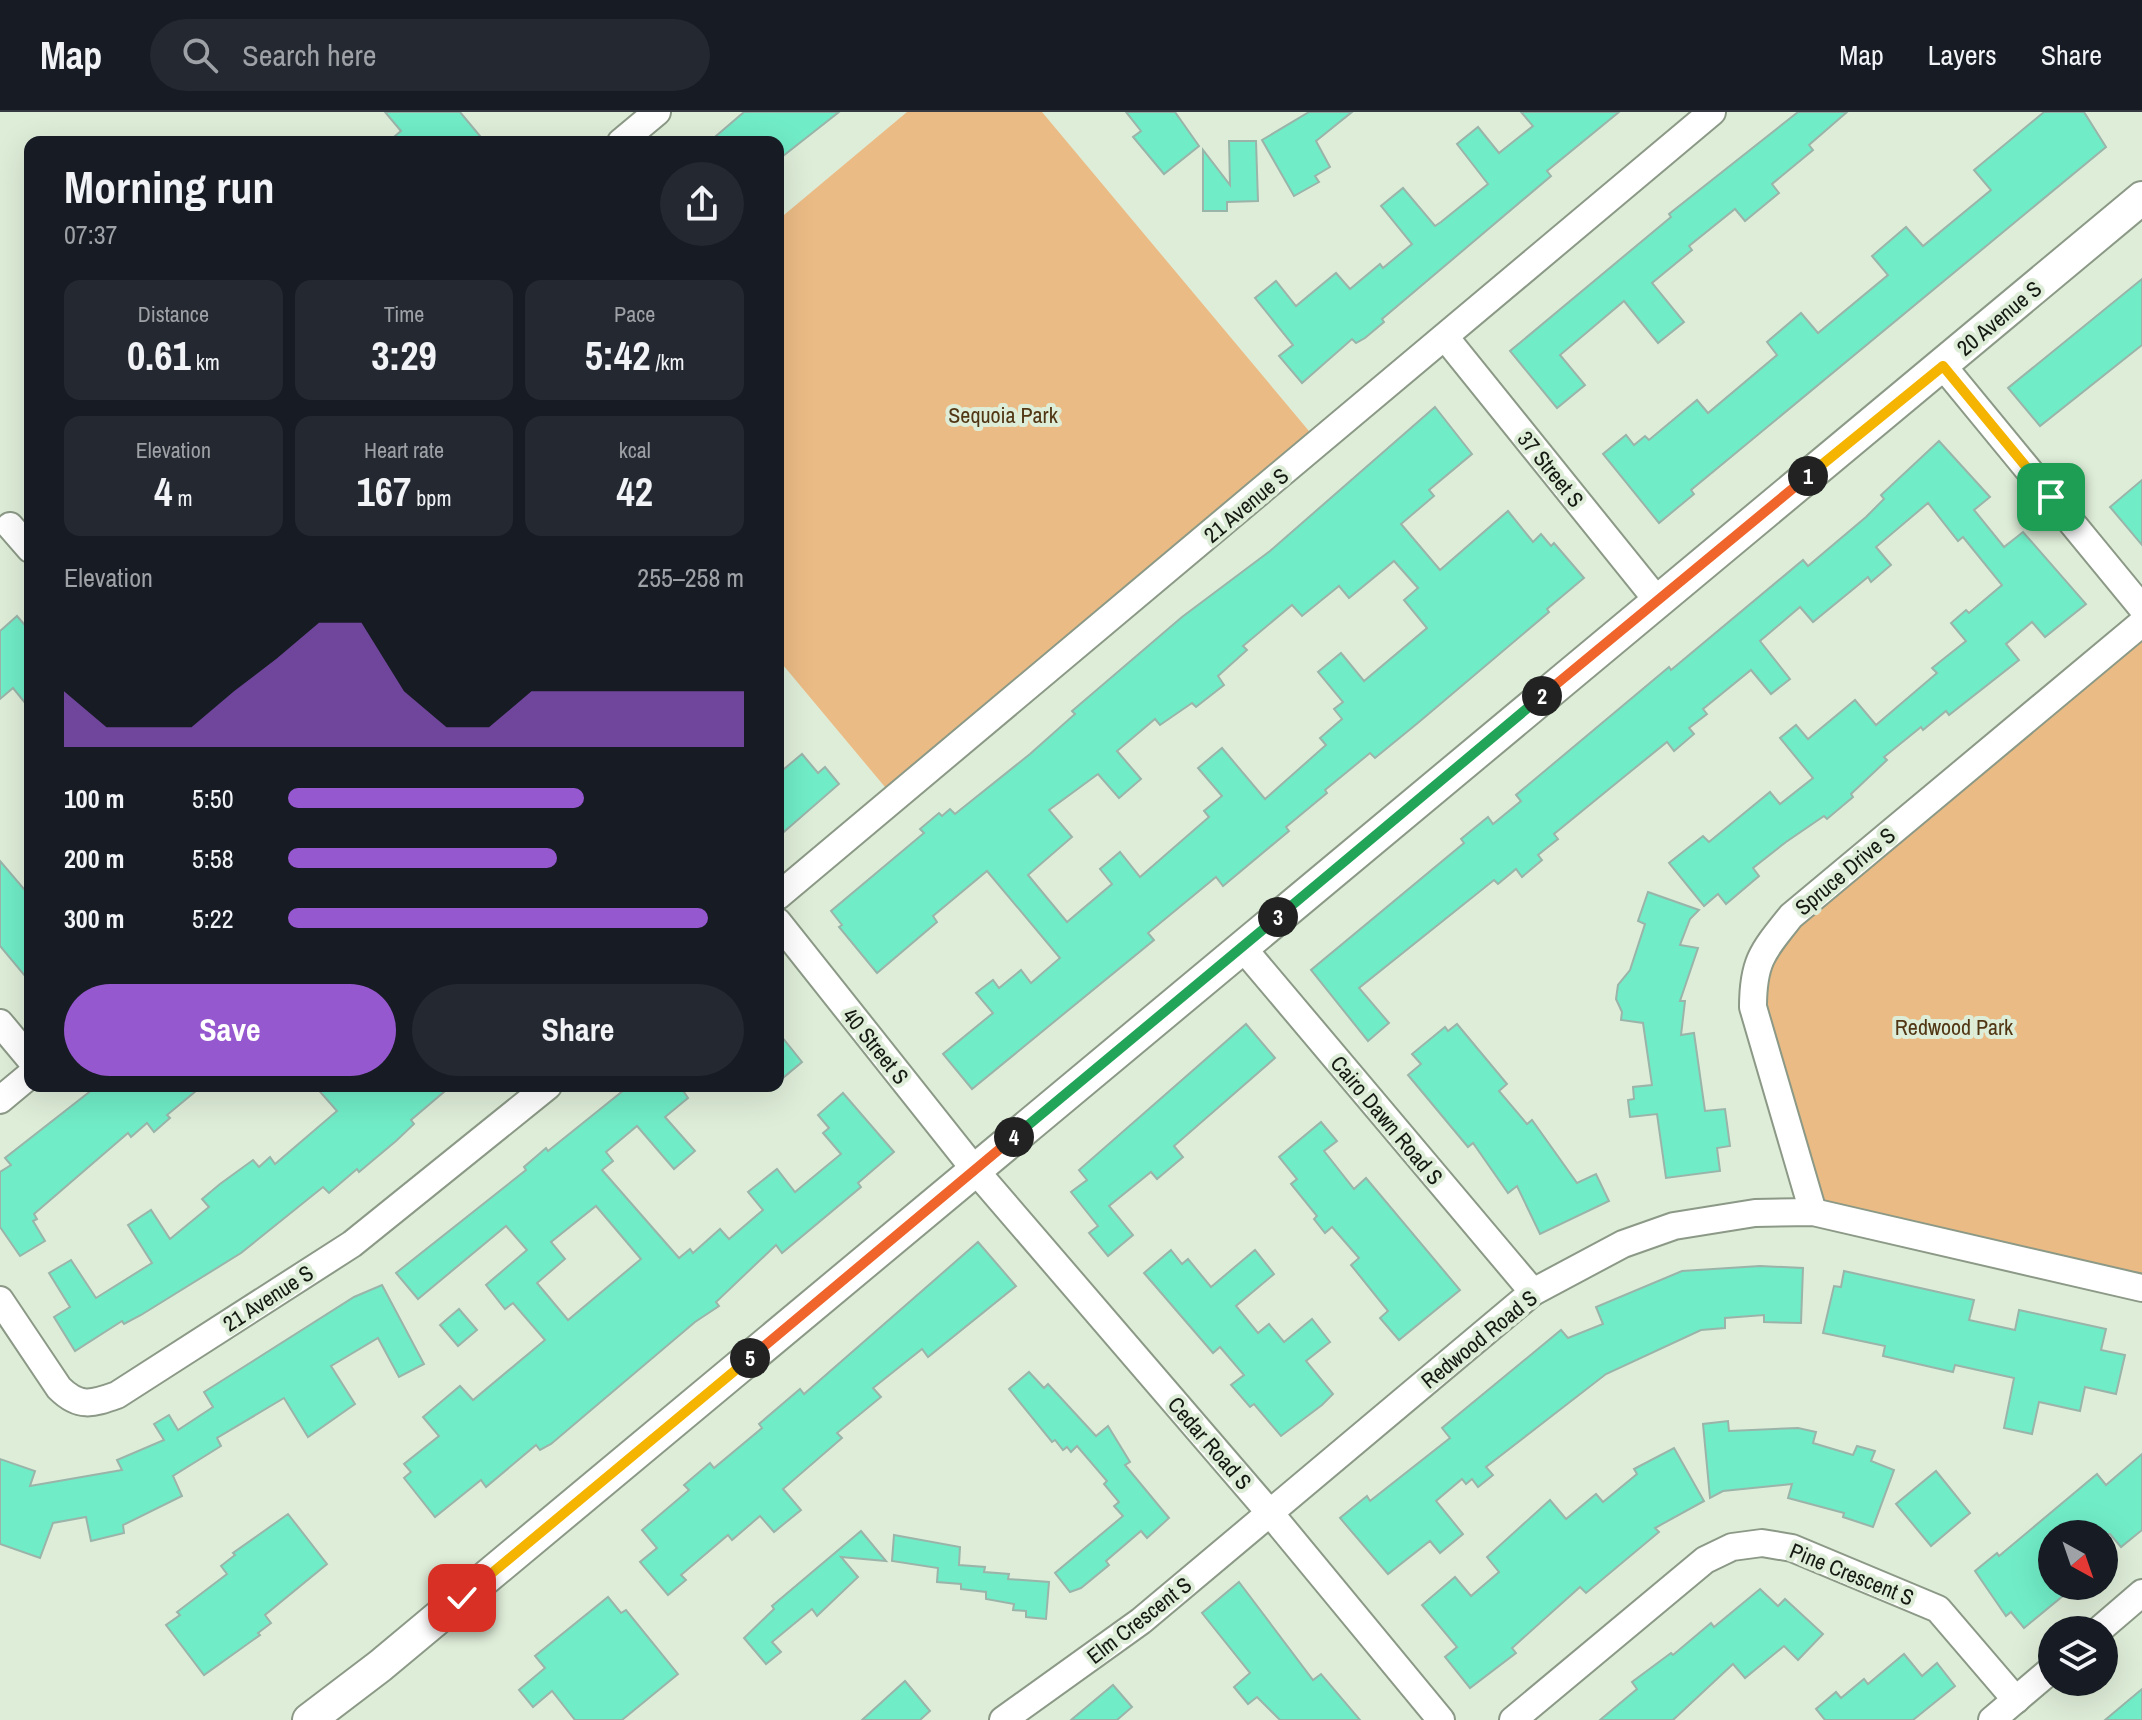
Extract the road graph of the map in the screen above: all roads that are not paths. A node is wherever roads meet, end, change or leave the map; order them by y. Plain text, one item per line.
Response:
1 (657, 112) edge
2 (1702, 115) edge
3 (628, 136) edge
4 (2142, 198) edge
5 (1445, 337) junction
6 (1943, 366) junction
7 (10, 526) dead end
8 (24, 542) edge
9 (1657, 600) junction
10 (2142, 608) edge
11 (2142, 623) edge
12 (784, 891) edge
13 (784, 930) edge
14 (1242, 947) junction
15 (0, 1023) edge
16 (24, 1052) edge
17 (24, 1080) edge
18 (541, 1092) edge
19 (0, 1100) edge
20 (975, 1170) junction
21 (1813, 1212) junction
22 (2142, 1288) edge
23 (1533, 1292) junction
24 (0, 1300) edge
25 (1270, 1513) junction
26 (2142, 1593) edge
27 (2115, 1616) edge
28 (380, 1666) junction
29 (2038, 1681) edge
30 (2016, 1700) junction
31 (309, 1720) edge
32 (325, 1720) edge
33 (1003, 1720) edge
34 (1441, 1720) edge
35 (1513, 1720) edge
36 (1992, 1720) edge

1 - 3 street
2 - 5 street, 21 Avenue S
4 - 6 street, 20 Avenue S
5 - 9 street, 37 Street S
5 - 12 street, 21 Avenue S
6 - 9 street, 20 Avenue S
6 - 10 street
7 - 8 street
9 - 14 street, 20 Avenue S
11 - 21 street, Spruce Drive S
13 - 20 street, 40 Street S
14 - 20 street, 20 Avenue S
14 - 23 street, Cairo Dawn Road S
15 - 16 street
17 - 19 street
18 - 24 street, 21 Avenue S
20 - 25 street, Cedar Road S
20 - 28 street, 20 Avenue S
21 - 22 street, Redwood Road S
21 - 23 street, Redwood Road S
23 - 25 street, Redwood Road S
25 - 33 street, Elm Crescent S
25 - 34 street, Cedar Road S
26 - 27 street
28 - 31 street, 20 Avenue S
28 - 32 street, 20 Avenue S
29 - 30 street
30 - 35 street, Pine Crescent S
30 - 36 street

